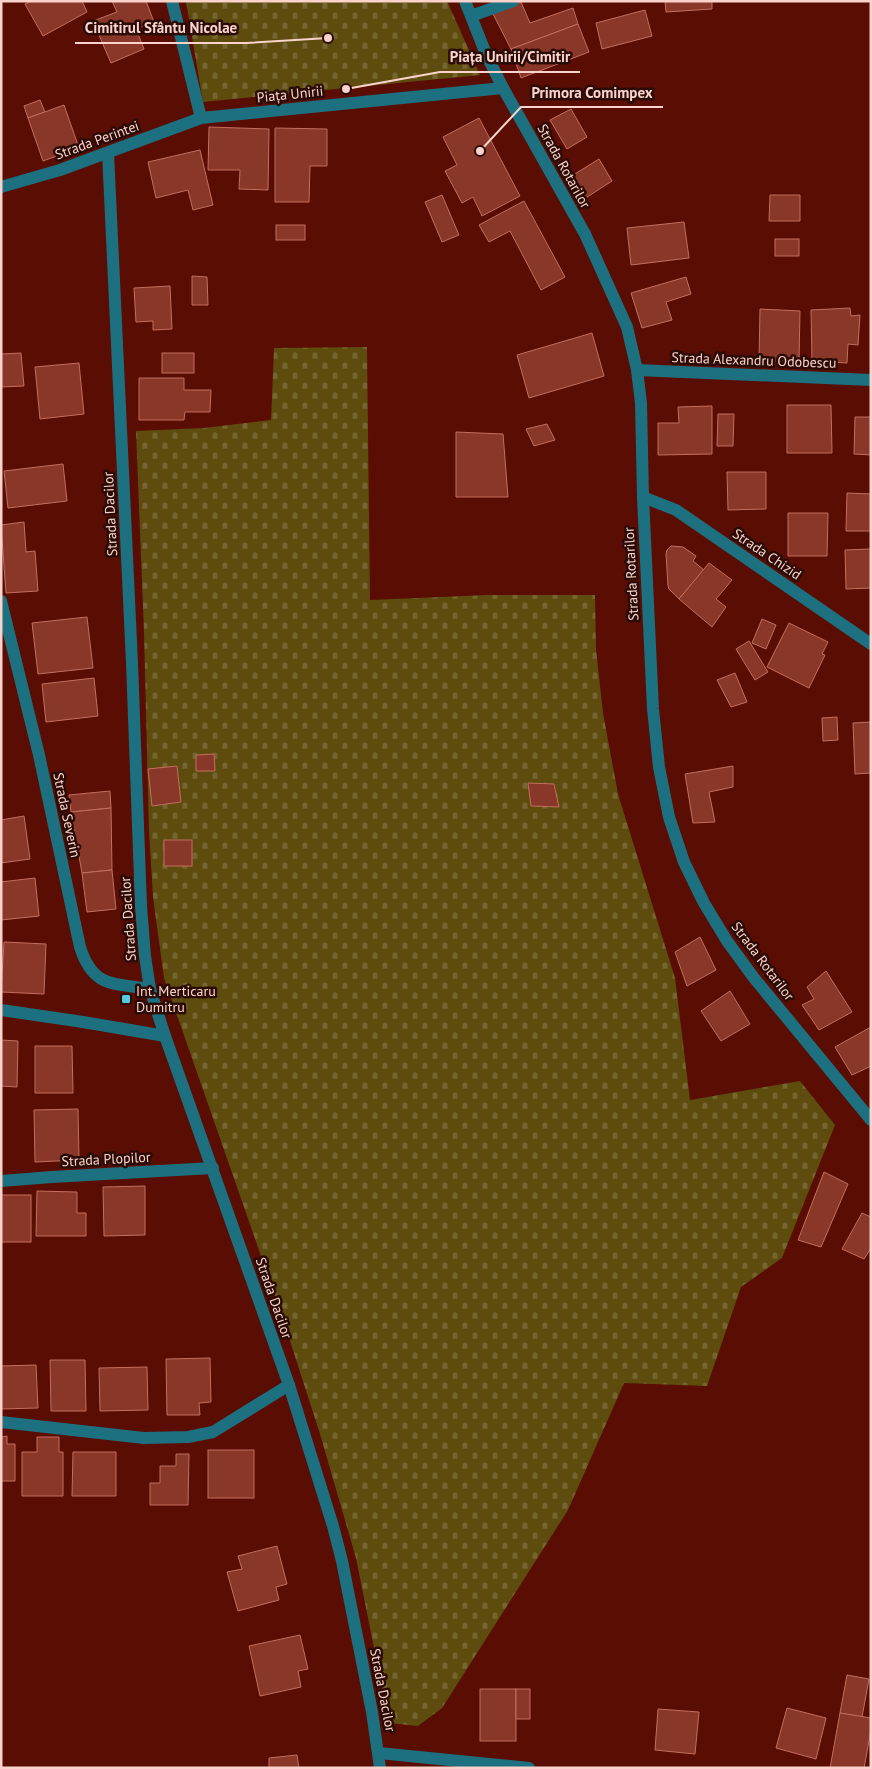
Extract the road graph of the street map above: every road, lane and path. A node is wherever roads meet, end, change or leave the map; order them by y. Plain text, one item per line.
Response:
1 (172, 1) edge
2 (465, 1) edge
3 (513, 1) edge
4 (471, 16) junction
5 (502, 88) junction
6 (201, 118) junction
7 (108, 152) junction
8 (1, 187) edge
9 (637, 370) junction
10 (871, 380) edge
11 (643, 496) junction
12 (1, 601) edge
13 (871, 644) edge
14 (150, 989) junction
15 (1, 1010) edge
16 (164, 1036) junction
17 (871, 1120) edge
18 (213, 1168) junction
19 (1, 1181) edge
20 (289, 1386) junction
21 (1, 1422) edge
22 (379, 1753) junction
23 (380, 1768) edge
24 (529, 1768) edge

1 - 6 street
2 - 4 street, Strada Rotarilor
3 - 4 street
4 - 5 street, Strada Rotarilor
5 - 6 street, Piața Unirii
5 - 9 street, Strada Rotarilor
6 - 7 street, Strada Perintei
7 - 8 street, Strada Perintei
7 - 14 street, Strada Dacilor
9 - 10 street, Strada Alexandru Odobescu
9 - 11 street, Strada Rotarilor
11 - 13 street, Strada Chizid
11 - 17 street, Strada Rotarilor
12 - 14 street, Strada Severin
14 - 16 street, Strada Dacilor
15 - 16 street
16 - 18 street, Strada Dacilor
18 - 19 street, Strada Plopilor
18 - 20 street, Strada Dacilor
20 - 21 street
20 - 22 street, Strada Dacilor
22 - 23 street, Strada Dacilor
22 - 24 street

